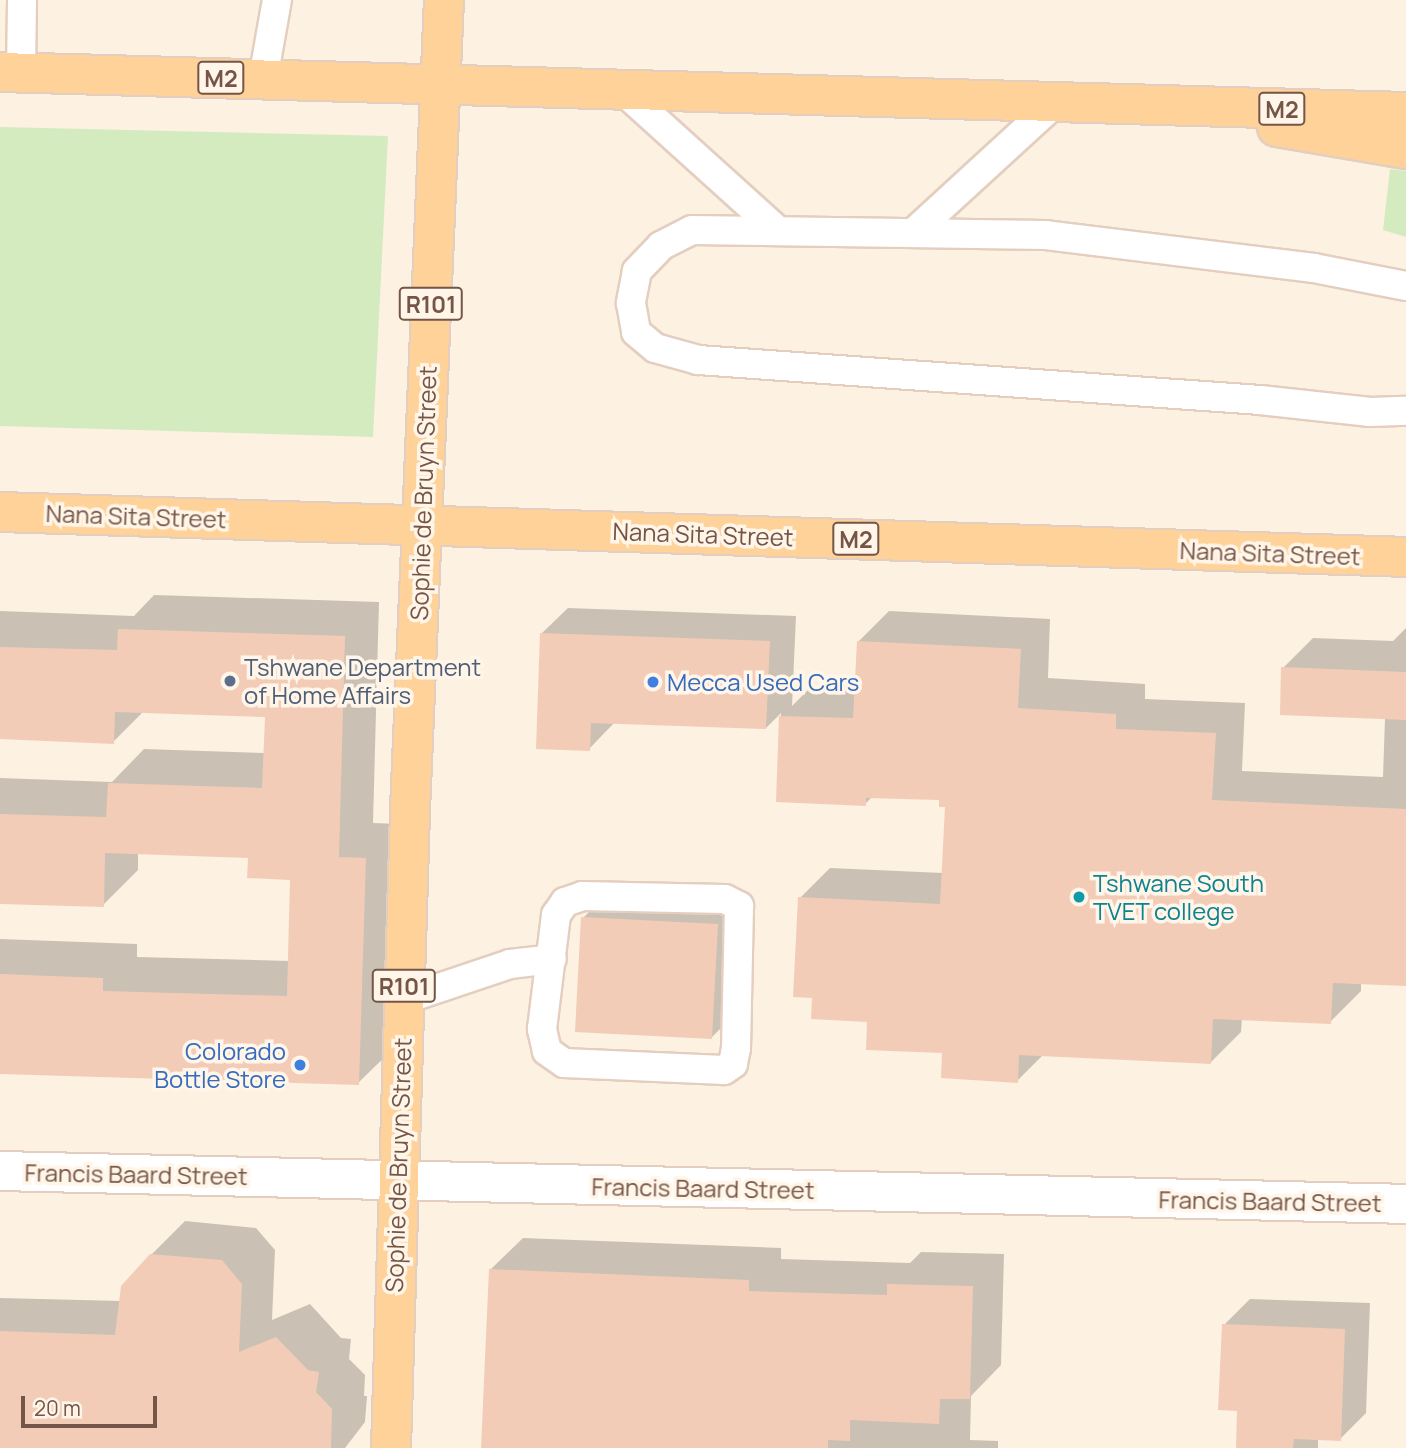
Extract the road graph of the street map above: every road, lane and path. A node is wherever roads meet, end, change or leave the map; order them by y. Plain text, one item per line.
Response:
1 (22, 0) edge
2 (277, 0) edge
3 (444, 0) edge
4 (10, 73) edge
5 (263, 79) junction
6 (442, 83) junction
7 (621, 89) junction
8 (1056, 102) junction
9 (1158, 105) junction
10 (1406, 112) edge
11 (1406, 149) edge
12 (777, 230) junction
13 (914, 232) junction
14 (1406, 286) edge
15 (1406, 411) edge
16 (0, 512) edge
17 (421, 524) junction
18 (1406, 558) edge
19 (552, 958) junction
20 (403, 1000) junction
21 (0, 1171) edge
22 (397, 1181) junction
23 (1406, 1204) edge
24 (391, 1448) edge

1 - 4 lane
2 - 5 lane
3 - 6 main road, Sophie de Bruyn Street / R101
4 - 5 main road, M2
5 - 6 main road, M2
6 - 7 main road, M2
6 - 17 main road, Sophie de Bruyn Street / R101
7 - 8 main road, M2
7 - 12 lane
8 - 9 main road, M2
8 - 13 lane
9 - 10 main road, M2
9 - 11 main road
12 - 13 lane
12 - 15 lane
13 - 14 lane
16 - 17 main road, Nana Sita Street / M2
17 - 18 main road, Nana Sita Street / M2
17 - 20 main road, Sophie de Bruyn Street / R101
19 - 19 lane
19 - 20 lane
20 - 22 main road, Sophie de Bruyn Street / R101
21 - 22 street, Francis Baard Street
22 - 23 street, Francis Baard Street
22 - 24 main road, Sophie de Bruyn Street / R101

